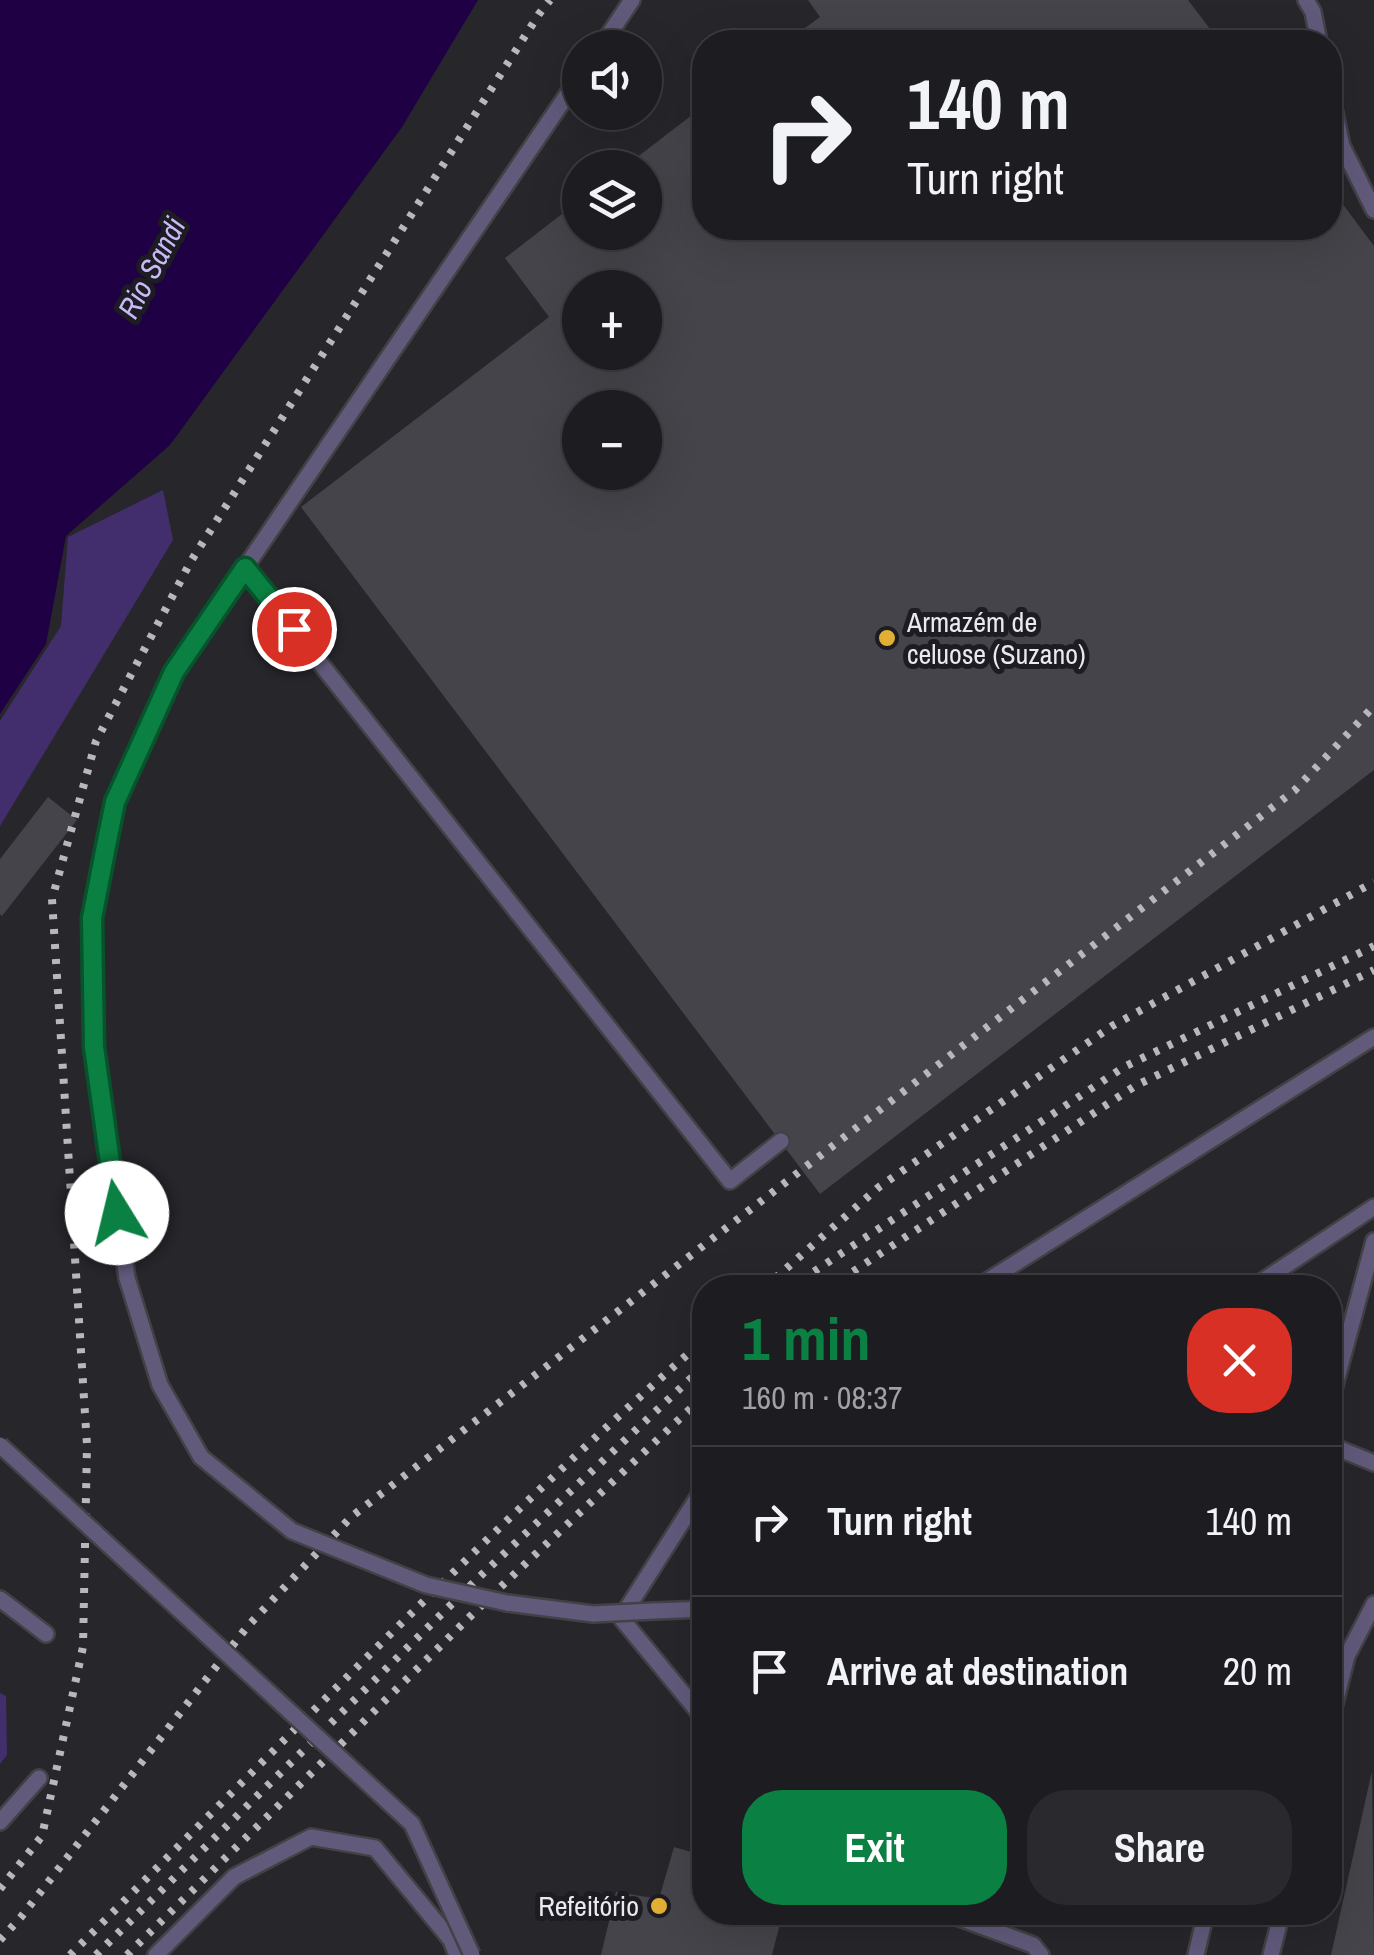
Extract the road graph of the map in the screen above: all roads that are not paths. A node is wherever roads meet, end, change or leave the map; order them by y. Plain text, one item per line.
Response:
1 (632, 0) edge
2 (1306, 0) edge
3 (612, 30) edge
4 (1317, 30) edge
5 (562, 102) edge
6 (1342, 146) edge
7 (1374, 210) edge
8 (245, 568) junction
9 (1374, 1037) edge
10 (781, 1141) dead end
11 (1374, 1207) edge
12 (1374, 1242) edge
13 (997, 1275) edge
14 (1272, 1275) edge
15 (1342, 1360) edge
16 (0, 1445) edge
17 (1342, 1450) edge
18 (1374, 1464) edge
19 (692, 1506) edge
20 (0, 1598) edge
21 (1374, 1604) edge
22 (692, 1610) edge
23 (46, 1634) dead end
24 (1342, 1676) edge
25 (692, 1704) edge
26 (39, 1778) dead end
27 (0, 1822) edge
28 (977, 1925) edge
29 (1203, 1925) edge
30 (1279, 1925) edge
31 (156, 1955) edge
32 (457, 1955) edge
33 (472, 1955) edge
34 (1041, 1955) edge
35 (1196, 1955) edge
36 (1271, 1955) edge

1 - 3 lane
2 - 4 lane
5 - 8 lane
6 - 7 lane
8 - 10 lane
8 - 22 lane, bridge
9 - 13 lane
11 - 14 lane
12 - 15 lane
16 - 33 lane, bridge
17 - 18 lane
19 - 25 lane
20 - 23 lane
21 - 24 lane
26 - 27 lane
28 - 34 lane
29 - 35 lane
30 - 36 lane
31 - 32 lane

